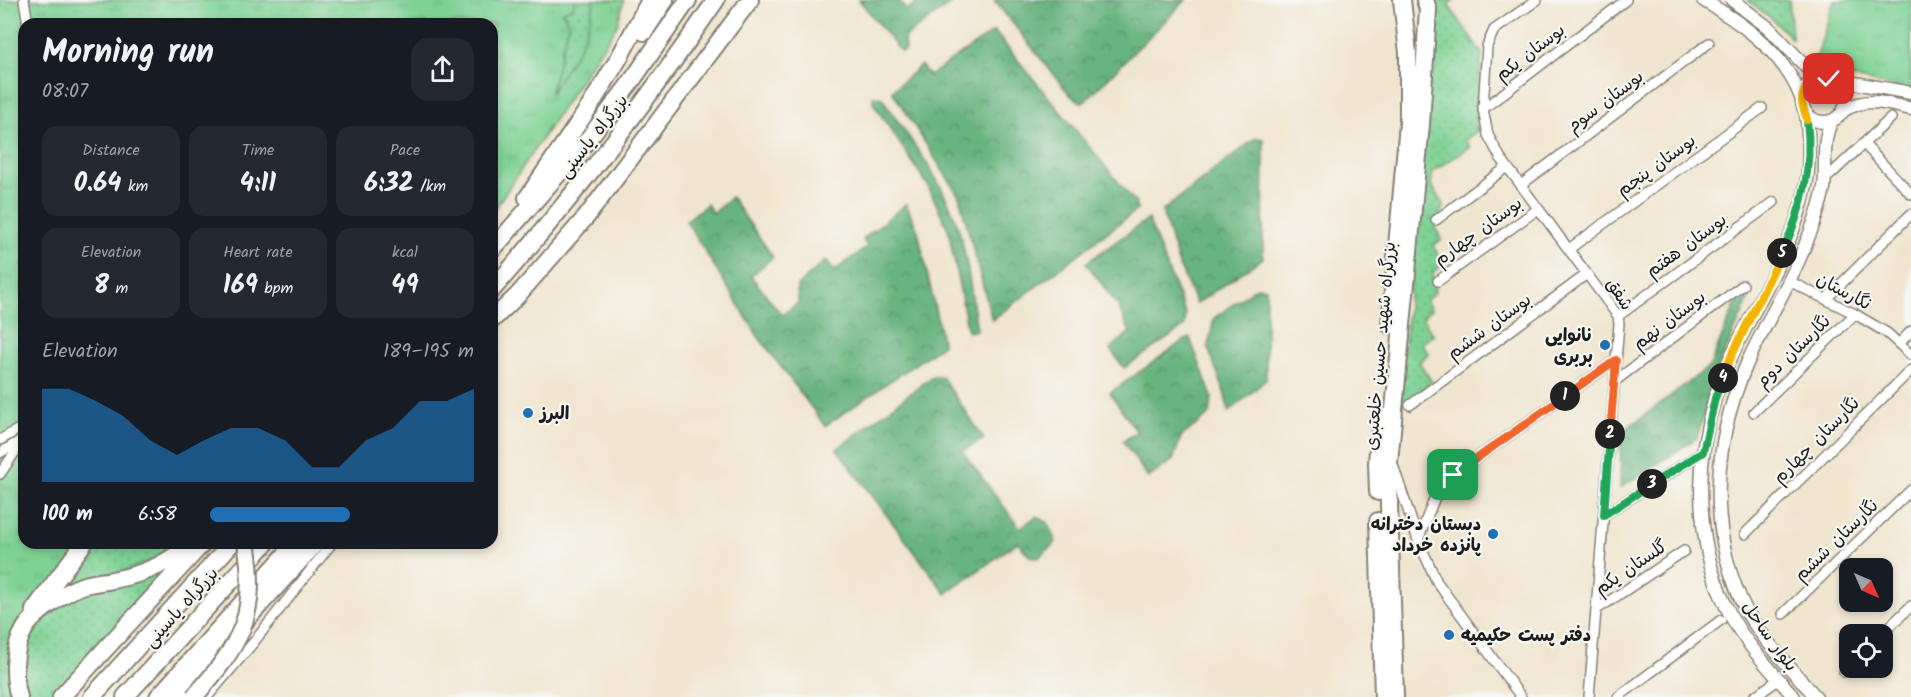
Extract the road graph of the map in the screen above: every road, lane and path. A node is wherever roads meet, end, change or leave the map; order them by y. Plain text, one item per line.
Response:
1 (24, 0) edge
2 (650, 0) edge
3 (665, 0) edge
4 (688, 0) edge
5 (716, 0) edge
6 (750, 0) edge
7 (1402, 0) edge
8 (1537, 0) edge
9 (1626, 0) edge
10 (1703, 0) edge
11 (1732, 0) edge
12 (1428, 2) edge
13 (27, 18) edge
14 (1709, 43) dead end
15 (1826, 79) junction
16 (1911, 93) edge
17 (1802, 100) junction
18 (590, 106) junction
19 (1762, 108) dead end
20 (1483, 109) junction
21 (1911, 109) edge
22 (1843, 111) junction
23 (1806, 113) junction
24 (1891, 118) dead end
25 (1832, 121) junction
26 (1864, 144) junction
27 (1507, 166) junction
28 (1829, 176) dead end
29 (1521, 185) junction
30 (1911, 194) edge
31 (1774, 202) dead end
32 (1538, 209) junction
33 (1911, 214) edge
34 (1436, 220) dead end
35 (504, 237) junction
36 (498, 244) edge
37 (1569, 249) junction
38 (1587, 274) junction
39 (1789, 280) junction
40 (1438, 281) dead end
41 (498, 283) edge
42 (1743, 285) dead end
43 (517, 296) junction
44 (1826, 299) junction
45 (498, 314) edge
46 (1855, 314) junction
47 (1618, 316) junction
48 (498, 323) edge
49 (1911, 331) edge
50 (1899, 344) junction
51 (1911, 355) edge
52 (1616, 360) junction
53 (1911, 370) edge
54 (1615, 381) junction
55 (1410, 405) dead end
56 (1754, 412) dead end
57 (18, 430) edge
58 (0, 440) edge
59 (1722, 440) junction
60 (18, 442) edge
61 (18, 448) edge
62 (1703, 452) junction
63 (0, 453) edge
64 (1390, 456) junction
65 (0, 474) edge
66 (1911, 490) edge
67 (1604, 515) junction
68 (1745, 534) dead end
69 (1418, 540) junction
70 (79, 549) edge
71 (182, 549) edge
72 (198, 549) edge
73 (227, 549) edge
74 (247, 549) edge
75 (261, 549) edge
76 (291, 549) edge
77 (311, 549) edge
78 (327, 549) edge
79 (1684, 551) dead end
80 (1911, 606) edge
81 (1596, 610) junction
82 (1783, 614) dead end
83 (1721, 620) dead end
84 (1892, 624) edge
85 (24, 629) junction
86 (1778, 680) junction
87 (19, 697) edge
88 (62, 697) edge
89 (92, 697) edge
90 (126, 697) edge
91 (158, 697) edge
92 (176, 697) edge
93 (194, 697) edge
94 (207, 697) edge
95 (1383, 697) edge
96 (1395, 697) edge
97 (1521, 697) edge
98 (1589, 697) edge
99 (1618, 697) edge
100 (1754, 697) edge
101 (1794, 697) edge
102 (1816, 697) edge

1 - 13 street
2 - 18 highway
3 - 18 highway
4 - 35 highway, بزرگراه یاسینی
5 - 41 highway, بزرگراه یاسینی
6 - 43 highway
7 - 95 highway, بزرگراه شهید حسین خلعتبری
8 - 20 street, شفق
9 - 20 street, بوستان یکم
10 - 17 main road
11 - 15 main road
12 - 64 highway, بزرگراه شهید حسین خلعتبری
14 - 29 street, بوستان سوم
15 - 16 main road
15 - 17 main road
15 - 22 main road
17 - 23 main road
18 - 35 highway
19 - 37 street, بوستان پنجم
20 - 27 street, شفق
21 - 22 main road
22 - 25 main road
23 - 25 main road
23 - 62 main road, بلوار ساحل
24 - 26 street
25 - 39 main road, بلوار ساحل
26 - 28 street
26 - 30 street
27 - 29 street, شفق
27 - 34 street
29 - 32 street, شفق
31 - 47 street, بوستان هفتم
32 - 37 street, شفق
32 - 40 street, بوستان چهارم
33 - 44 street
35 - 36 highway, بزرگراه یاسینی
37 - 38 street, شفق
38 - 47 street, شفق
38 - 55 street, بوستان ششم
39 - 44 street, نگارستان
39 - 59 main road, بلوار ساحل
42 - 54 street, بوستان نهم
43 - 45 highway
43 - 48 highway
44 - 46 street, نگارستان
46 - 50 street, نگارستان
46 - 56 street, نگارستان دوم
47 - 52 street, شفق
49 - 50 street
50 - 51 street, نگارستان
52 - 54 street, شفق
52 - 69 street
53 - 68 street, نگارستان چهارم
54 - 67 street, شفق
57 - 58 street
59 - 62 main road
59 - 102 main road, بلوار ساحل
60 - 63 street
61 - 65 street
62 - 67 street
62 - 86 main road, بلوار ساحل
64 - 69 street
64 - 96 highway, بزرگراه شهید حسین خلعتبری
66 - 82 street, نگارستان ششم
67 - 81 street, شفق
69 - 97 street
70 - 85 highway
71 - 85 highway
72 - 88 highway
73 - 89 highway, بزرگراه یاسینی
74 - 93 highway, bridge
75 - 90 highway, بزرگراه یاسینی
76 - 91 highway
77 - 92 highway
78 - 94 street
79 - 81 street, گلستان یکم
80 - 84 street
81 - 98 street, شفق
83 - 99 street
85 - 87 highway
86 - 100 street
86 - 101 main road, بلوار ساحل

